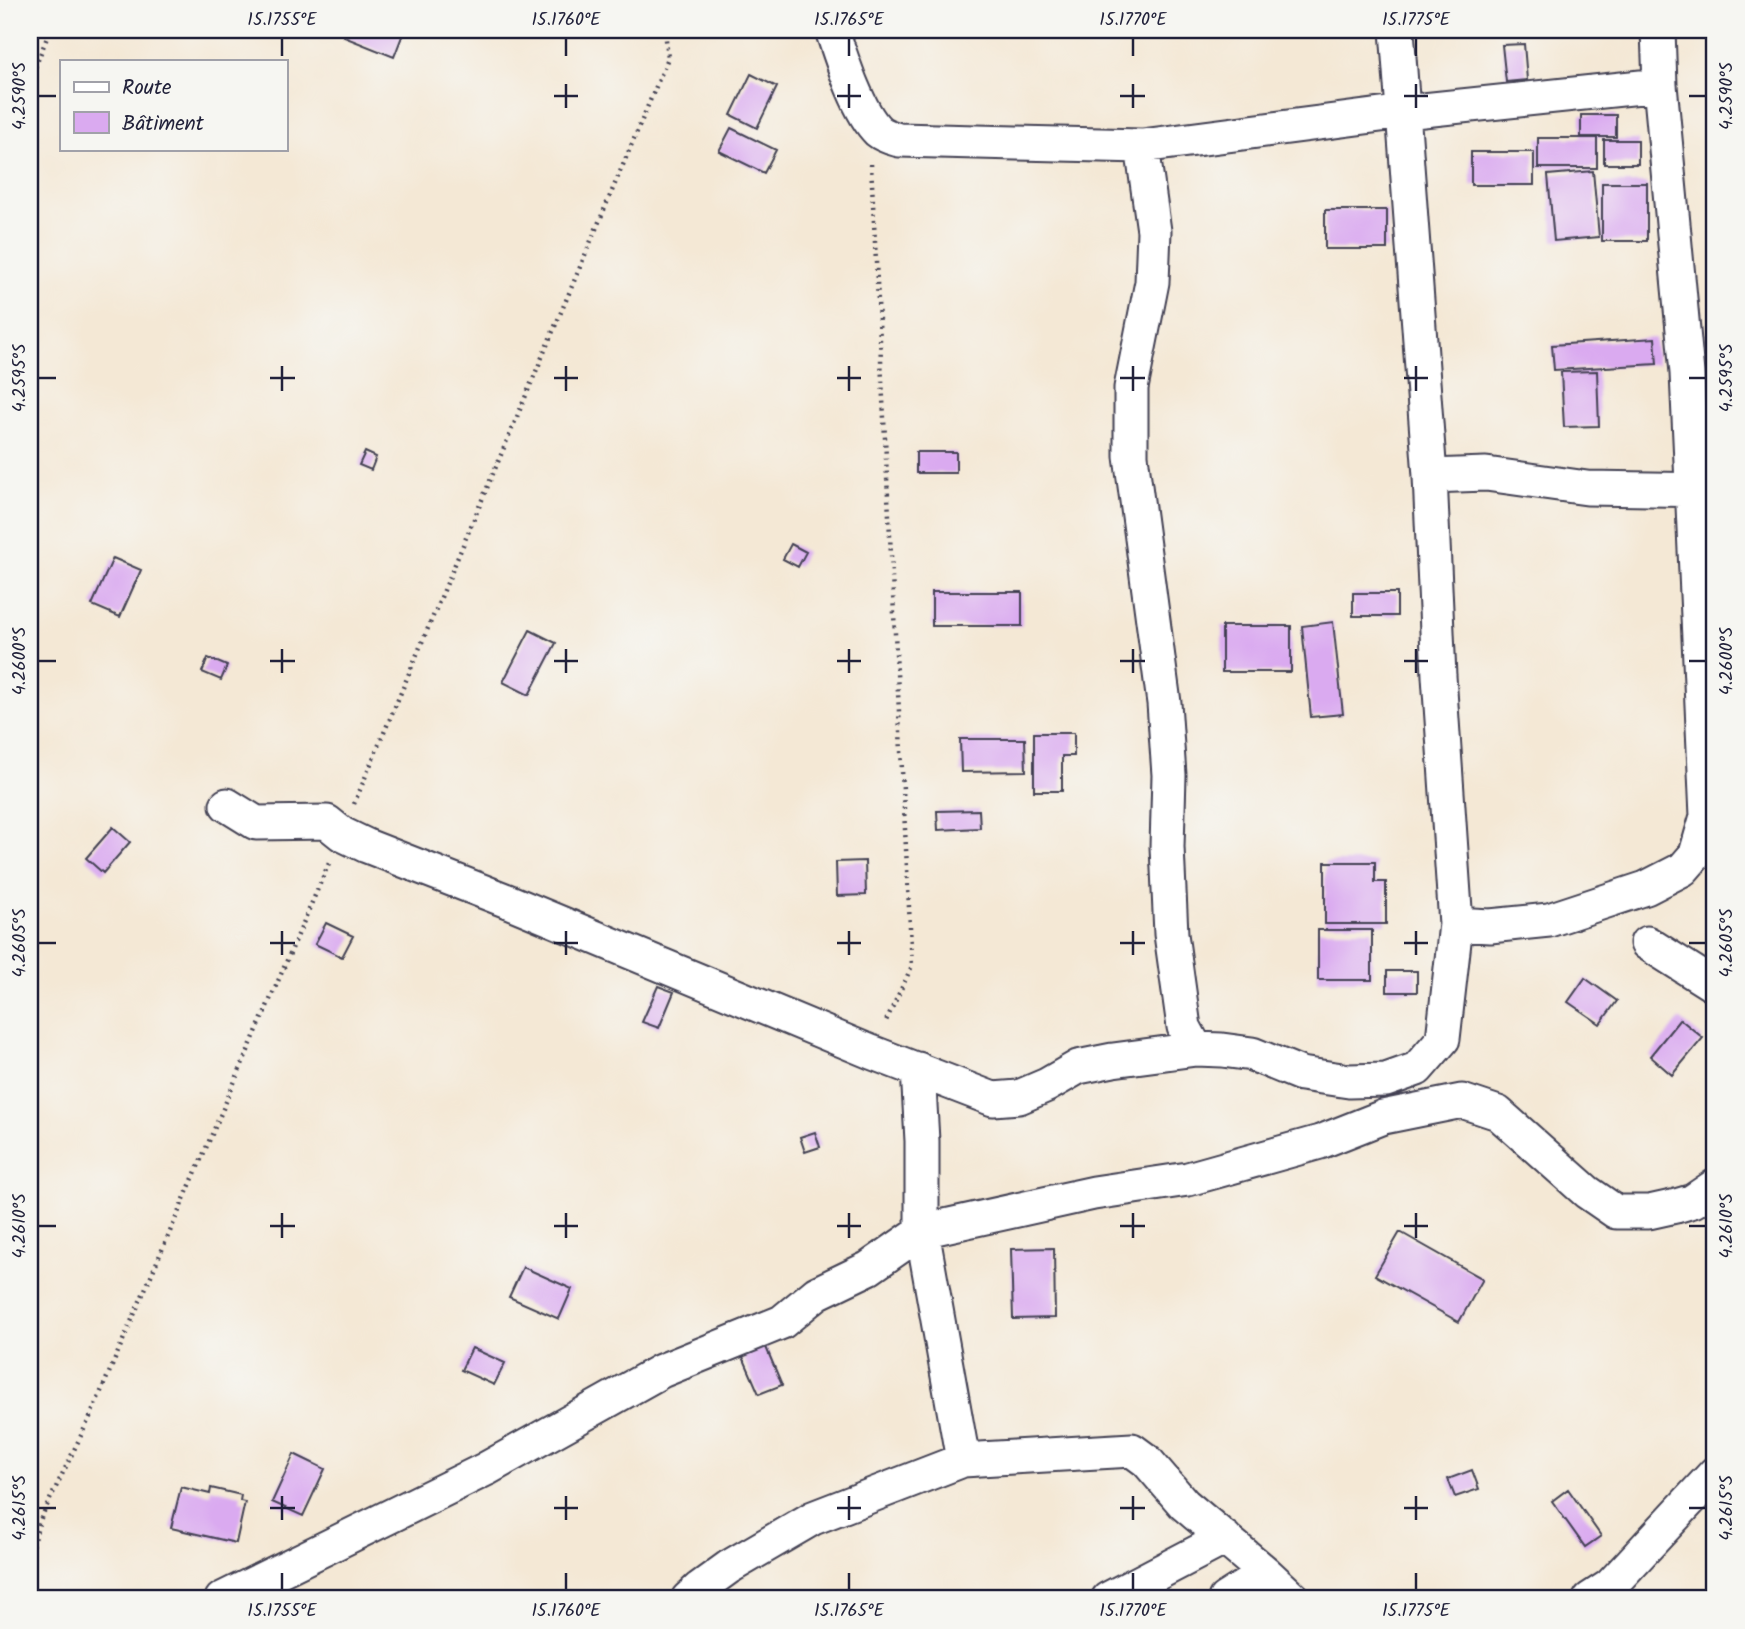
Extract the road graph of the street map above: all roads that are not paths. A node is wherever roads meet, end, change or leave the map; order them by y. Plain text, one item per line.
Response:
1 (832, 30) edge
2 (1397, 30) edge
3 (1658, 30) edge
4 (1661, 85) junction
5 (1404, 112) junction
6 (1142, 146) junction
7 (1687, 373) junction
8 (1715, 395) edge
9 (1430, 476) junction
10 (1705, 490) edge
11 (227, 805) dead end
12 (1456, 924) junction
13 (1647, 943) dead end
14 (1715, 986) edge
15 (1196, 1049) junction
16 (918, 1069) junction
17 (1715, 1186) edge
18 (922, 1231) junction
19 (963, 1460) junction
20 (1715, 1474) edge
21 (1224, 1538) junction
22 (1266, 1573) junction
23 (222, 1599) edge
24 (688, 1599) edge
25 (1108, 1599) edge
26 (1225, 1599) edge
27 (1294, 1599) edge
28 (1590, 1599) edge

1 - 6 street
2 - 5 street
3 - 4 street
4 - 5 street
4 - 7 street
5 - 6 street
5 - 9 street
6 - 15 street
7 - 8 street
7 - 10 street
9 - 10 street
9 - 12 street
10 - 12 street
11 - 16 street
12 - 15 street
13 - 14 street
15 - 16 street
16 - 18 street
17 - 18 street
18 - 19 street
18 - 23 street
19 - 21 street
19 - 24 street
20 - 28 street
21 - 22 street
21 - 25 street
22 - 26 street
22 - 27 street

